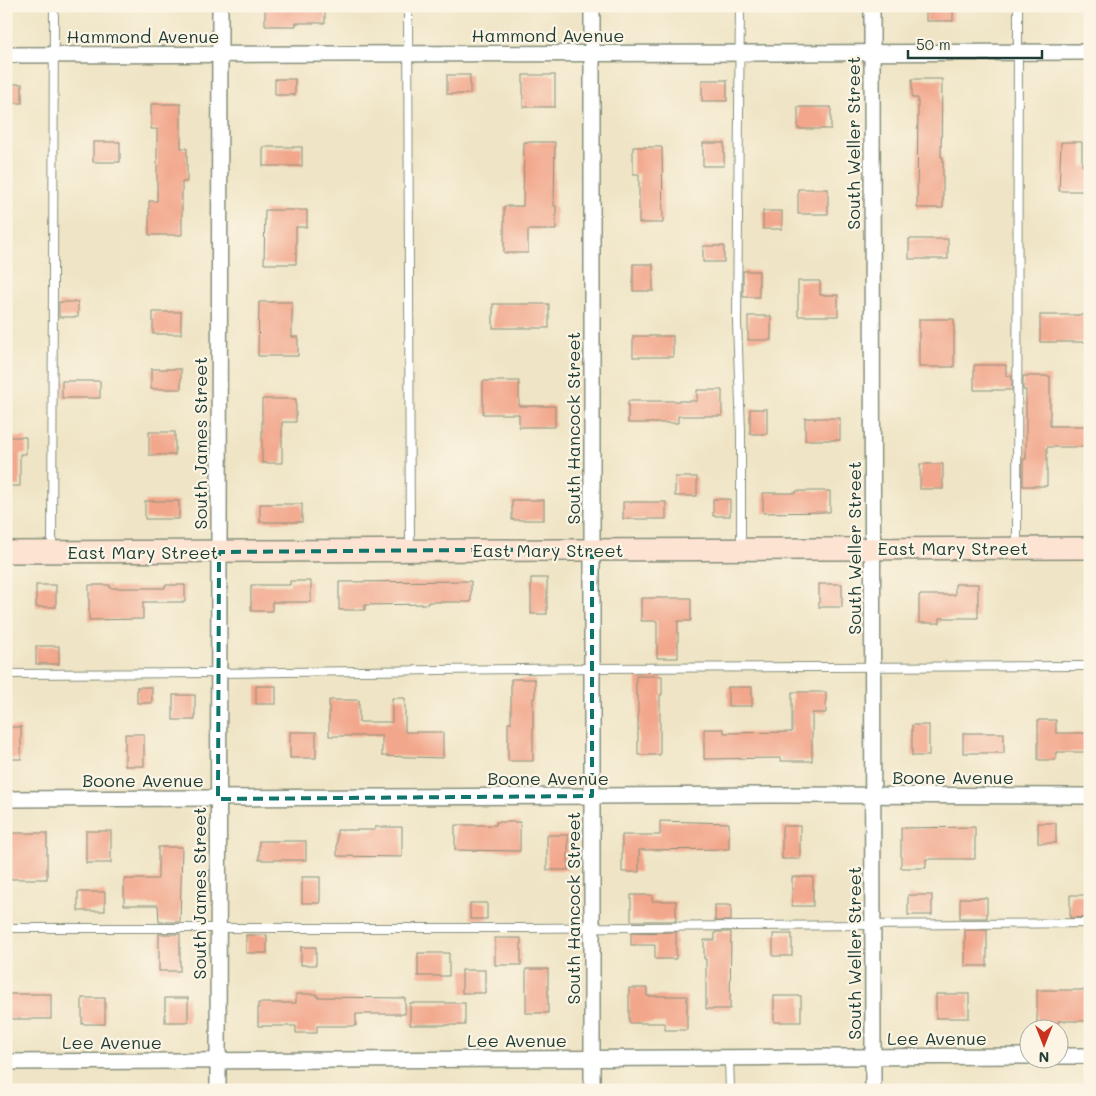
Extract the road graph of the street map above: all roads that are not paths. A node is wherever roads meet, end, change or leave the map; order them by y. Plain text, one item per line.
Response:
1 (54, 6) edge
2 (220, 6) edge
3 (408, 6) edge
4 (592, 6) edge
5 (740, 6) edge
6 (872, 6) edge
7 (1018, 6) edge
8 (1018, 52) junction
9 (1090, 52) edge
10 (739, 53) junction
11 (872, 53) junction
12 (408, 54) junction
13 (592, 54) junction
14 (6, 55) edge
15 (53, 55) junction
16 (220, 55) junction
17 (872, 548) junction
18 (1017, 548) junction
19 (1090, 548) edge
20 (741, 549) junction
21 (410, 550) junction
22 (592, 550) junction
23 (6, 552) edge
24 (52, 552) junction
25 (218, 552) junction
26 (1090, 666) edge
27 (872, 667) junction
28 (592, 668) junction
29 (218, 673) junction
30 (6, 674) edge
31 (592, 796) junction
32 (872, 796) junction
33 (1090, 796) edge
34 (6, 799) edge
35 (218, 799) junction
36 (1090, 923) edge
37 (873, 924) junction
38 (218, 927) junction
39 (592, 927) junction
40 (6, 928) edge
41 (1018, 1056) edge
42 (1068, 1056) edge
43 (1090, 1056) edge
44 (873, 1057) junction
45 (729, 1058) junction
46 (592, 1059) junction
47 (218, 1061) junction
48 (6, 1062) edge
49 (218, 1090) edge
50 (592, 1090) edge
51 (730, 1090) edge
52 (873, 1090) edge

1 - 15 lane
2 - 16 street, South James Street
3 - 12 lane
4 - 13 street, South Hancock Street
5 - 10 lane
6 - 11 street, South Weller Street
7 - 8 lane
8 - 9 street, Hammond Avenue
8 - 11 street, Hammond Avenue
8 - 18 lane
10 - 11 street, Hammond Avenue
10 - 13 street, Hammond Avenue
10 - 20 lane
11 - 17 street, South Weller Street
12 - 13 street, Hammond Avenue
12 - 16 street, Hammond Avenue
12 - 21 lane
13 - 22 street, South Hancock Street
14 - 15 street, Hammond Avenue
15 - 16 street, Hammond Avenue
15 - 24 lane
16 - 25 street, South James Street
17 - 18 main road, East Mary Street
17 - 20 main road, East Mary Street
17 - 27 street, South Weller Street
18 - 19 main road, East Mary Street
20 - 22 main road, East Mary Street
21 - 22 main road, East Mary Street
21 - 25 main road, East Mary Street
22 - 28 street, South Hancock Street
23 - 24 main road, East Mary Street
24 - 25 main road, East Mary Street
25 - 29 street, South James Street
26 - 27 lane
27 - 28 lane
27 - 32 street, South Weller Street
28 - 29 lane
28 - 31 street, South Hancock Street
29 - 30 lane
29 - 35 street, South James Street
31 - 32 street, Boone Avenue
31 - 35 street, Boone Avenue
31 - 39 street, South Hancock Street
32 - 33 street, Boone Avenue
32 - 37 street, South Weller Street
34 - 35 street, Boone Avenue
35 - 38 street, South James Street
36 - 37 lane
37 - 39 lane
37 - 44 street, South Weller Street
38 - 39 lane
38 - 40 lane
38 - 47 street, South James Street
39 - 46 street, South Hancock Street
41 - 44 street, Lee Avenue
42 - 43 street
44 - 45 street, Lee Avenue
44 - 52 street, South Weller Street
45 - 46 street, Lee Avenue
45 - 51 lane
46 - 47 street, Lee Avenue
46 - 50 street, South Hancock Street
47 - 48 street, Lee Avenue
47 - 49 street, South James Street

